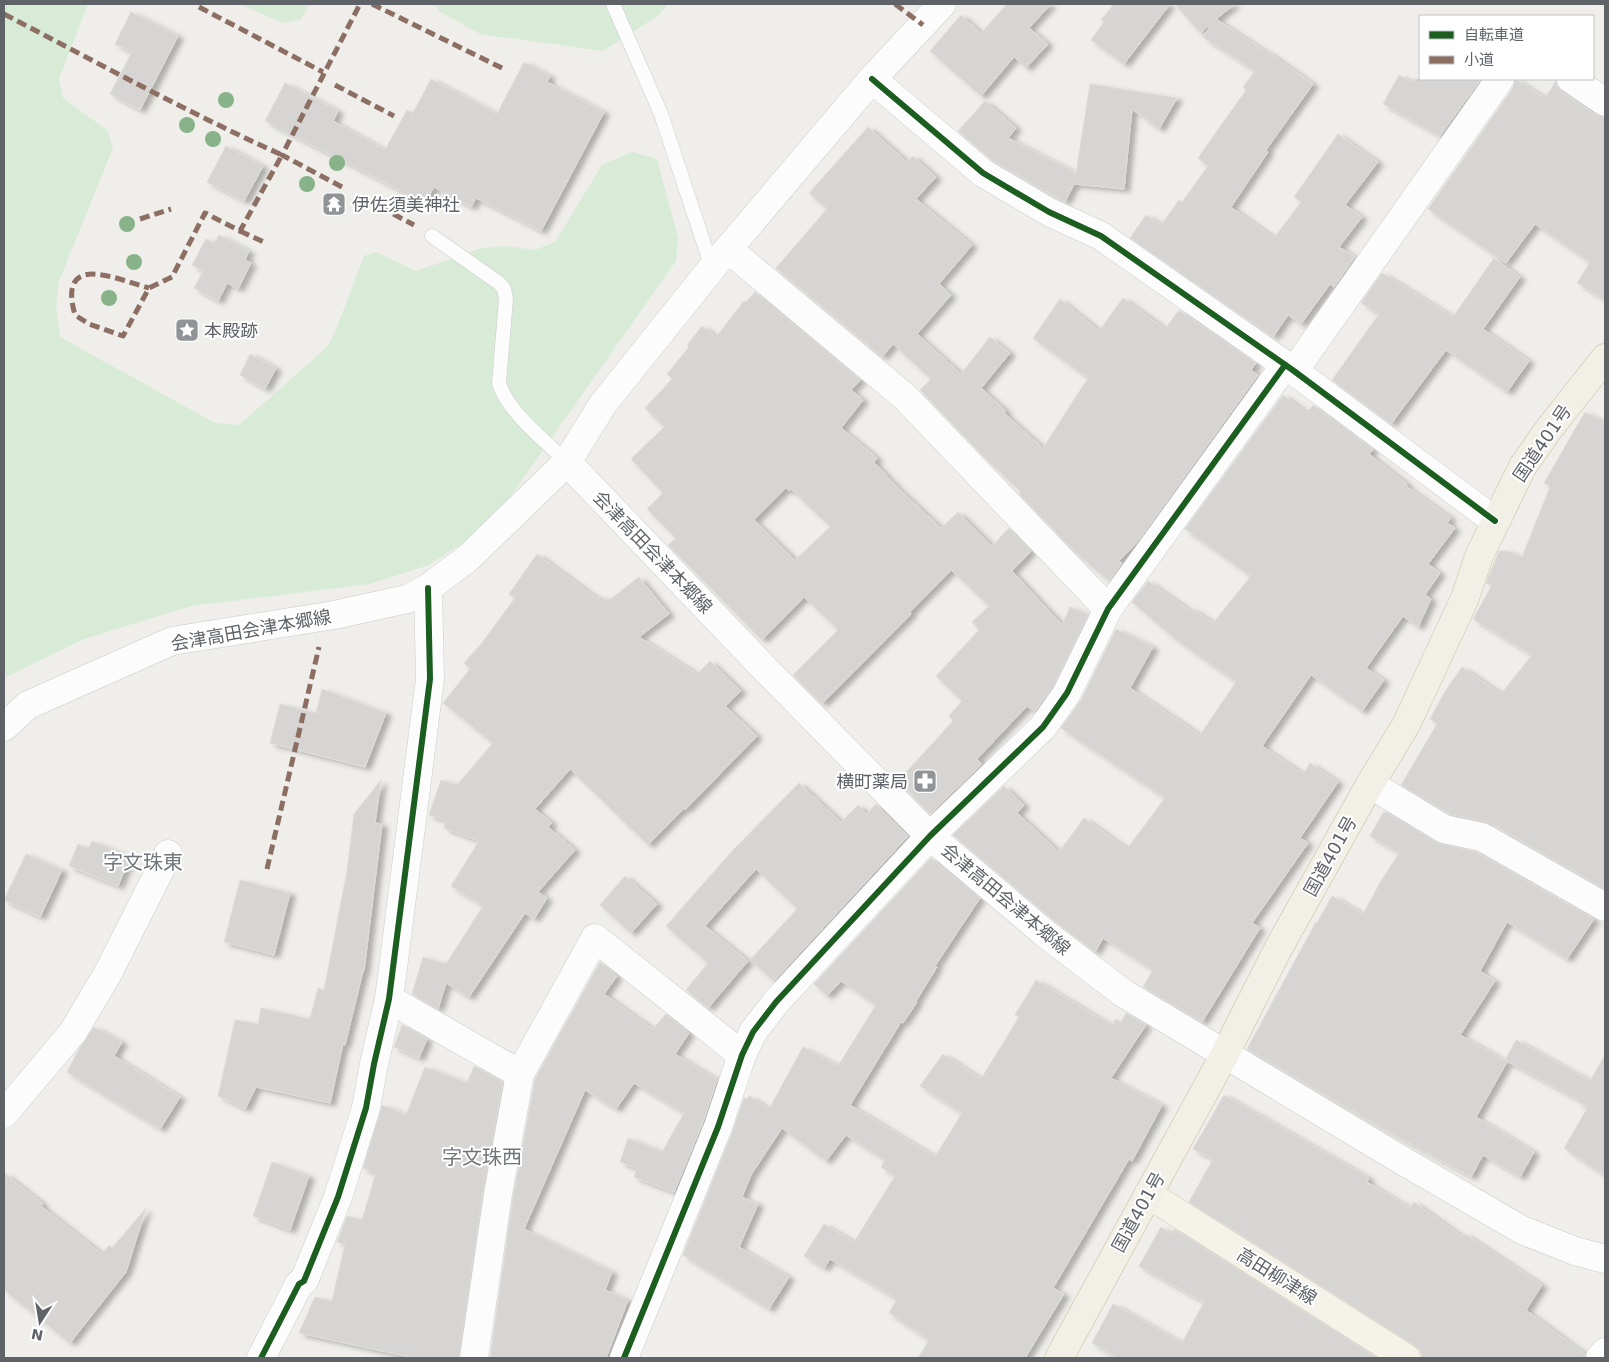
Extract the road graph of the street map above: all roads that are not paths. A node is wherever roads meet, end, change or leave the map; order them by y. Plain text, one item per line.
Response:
1 (613, 4) edge
2 (942, 4) edge
3 (872, 79) junction
4 (1499, 80) edge
5 (1572, 80) edge
6 (1605, 102) edge
7 (432, 236) dead end
8 (720, 259) junction
9 (1605, 358) edge
10 (1289, 368) junction
11 (567, 462) junction
12 (1495, 521) junction
13 (428, 588) junction
14 (1108, 609) junction
15 (4, 726) edge
16 (1370, 784) junction
17 (930, 836) junction
18 (168, 854) dead end
19 (1605, 907) edge
20 (389, 999) junction
21 (742, 1054) junction
22 (1225, 1054) junction
23 (520, 1074) junction
24 (4, 1114) edge
25 (1148, 1194) junction
26 (1605, 1259) edge
27 (1605, 1352) edge
28 (261, 1358) edge
29 (474, 1358) edge
30 (624, 1358) edge
31 (1059, 1358) edge
32 (1406, 1358) edge
33 (1600, 1358) edge

1 - 8 lane
2 - 3 street
3 - 8 street
3 - 10 street
4 - 10 street
5 - 6 street
7 - 11 lane
8 - 11 street
8 - 14 street
9 - 12 highway, 国道401号
10 - 12 street
10 - 14 street
11 - 13 street, 会津高田会津本郷線
11 - 17 street, 会津高田会津本郷線
12 - 16 highway, 国道401号
13 - 15 street, 会津高田会津本郷線
13 - 20 street
14 - 17 street
16 - 19 street
16 - 22 highway, 国道401号
17 - 21 street
17 - 22 street, 会津高田会津本郷線
18 - 24 street
20 - 23 street
20 - 28 street
21 - 23 street
21 - 30 street
22 - 25 highway, 国道401号
22 - 26 street, 会津高田会津本郷線
23 - 29 street
25 - 31 highway, 国道401号
25 - 32 main road, 高田柳津線
27 - 33 street

